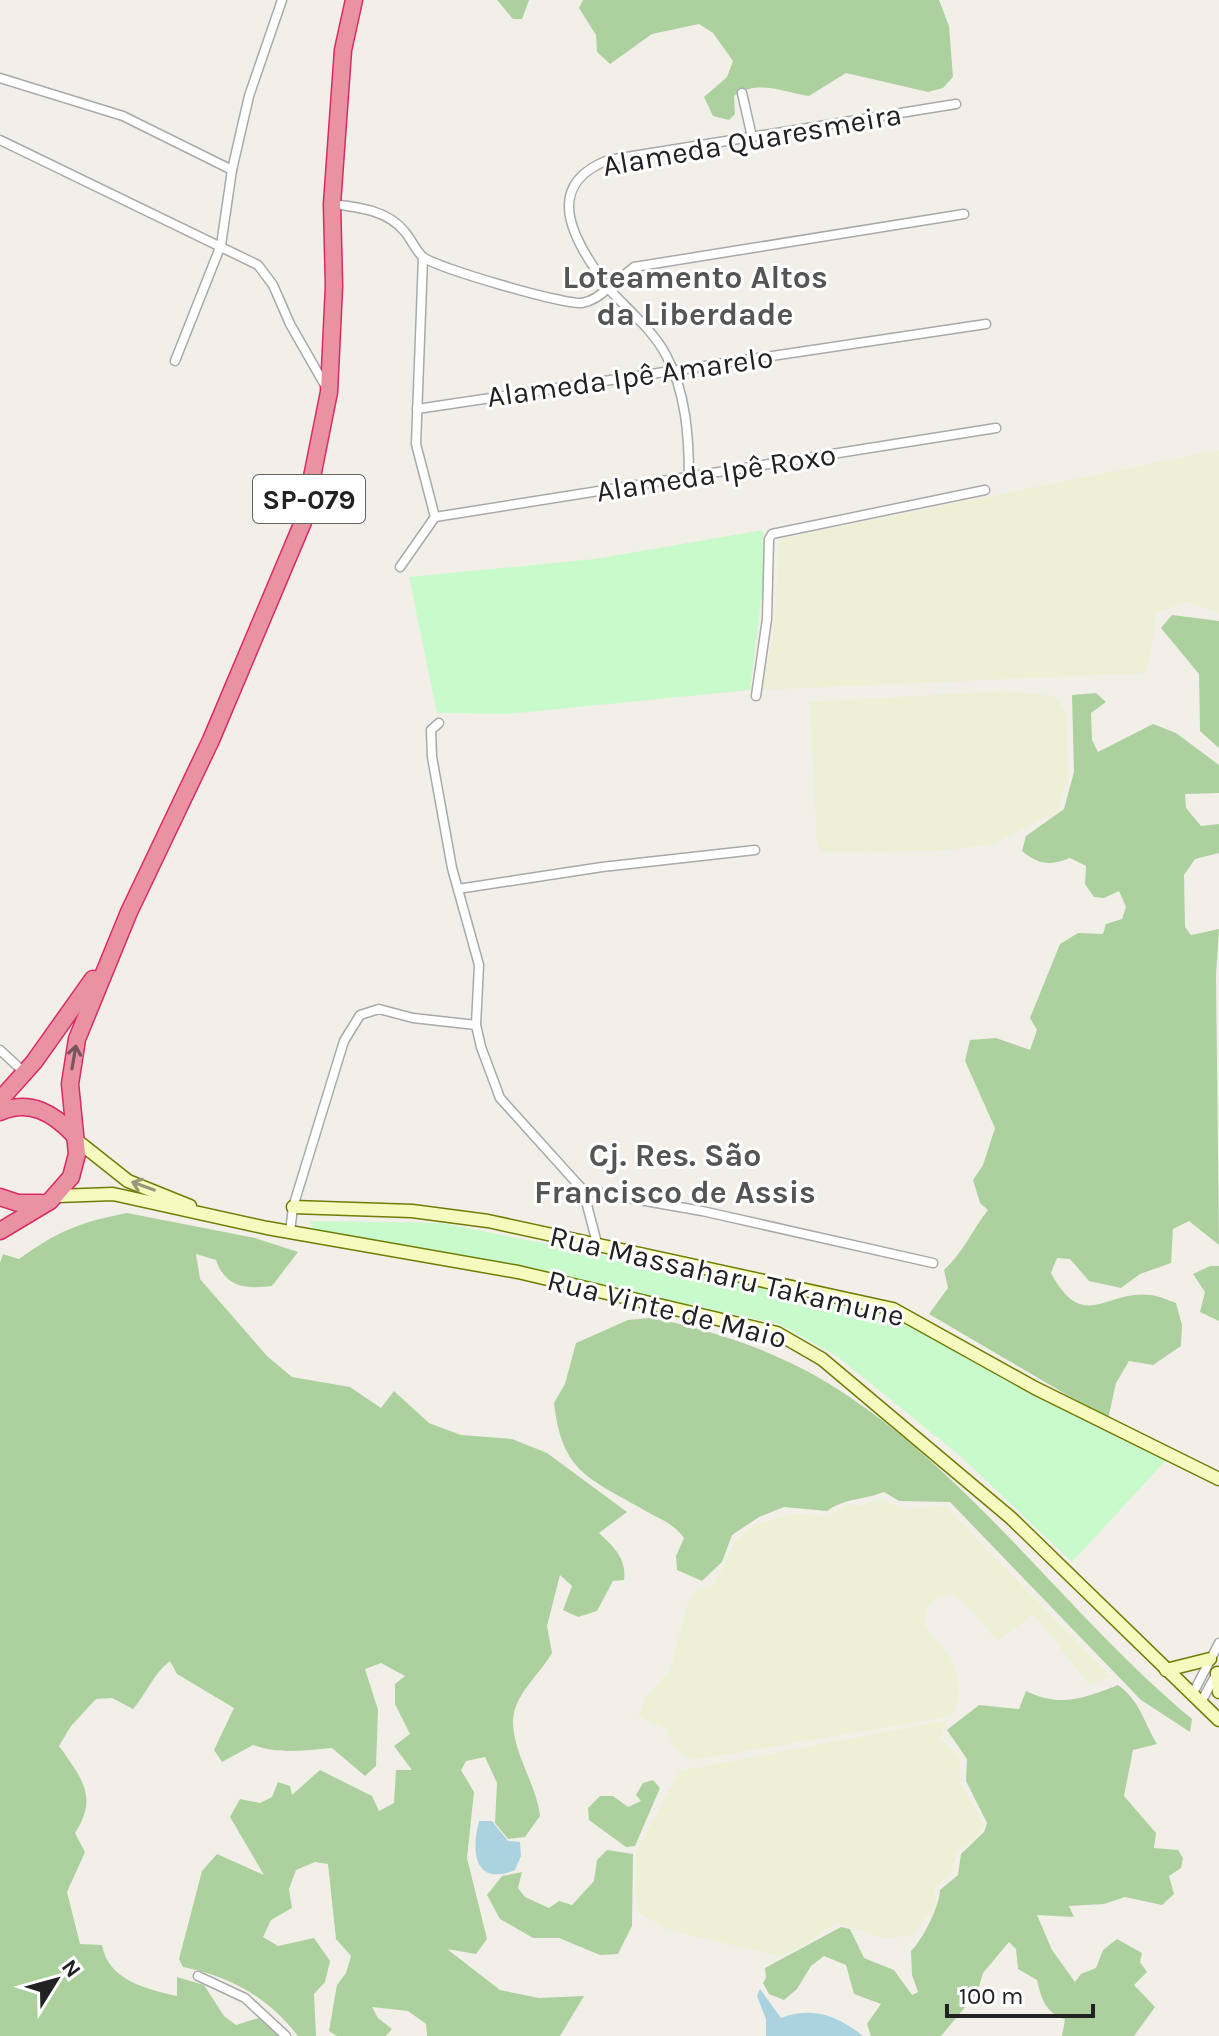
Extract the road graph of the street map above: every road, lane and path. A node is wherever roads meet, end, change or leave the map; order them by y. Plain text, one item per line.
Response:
1 (282, 0) edge
2 (354, 0) edge
3 (0, 78) edge
4 (742, 93) dead end
5 (956, 104) dead end
6 (752, 137) junction
7 (0, 140) edge
8 (232, 170) junction
9 (332, 204) junction
10 (964, 214) dead end
11 (221, 245) junction
12 (423, 258) junction
13 (608, 288) junction
14 (986, 324) dead end
15 (175, 361) dead end
16 (673, 372) junction
17 (329, 392) junction
18 (417, 409) junction
19 (996, 428) dead end
20 (689, 478) junction
21 (985, 490) dead end
22 (435, 517) junction
23 (400, 567) dead end
24 (756, 696) dead end
25 (439, 723) dead end
26 (755, 850) dead end
27 (458, 889) junction
28 (108, 959) junction
29 (476, 1025) junction
30 (0, 1050) edge
31 (24, 1072) junction
32 (0, 1100) edge
33 (0, 1112) edge
34 (75, 1137) junction
35 (583, 1190) junction
36 (0, 1197) edge
37 (53, 1198) junction
38 (293, 1207) junction
39 (215, 1217) junction
40 (0, 1231) edge
41 (290, 1232) junction
42 (597, 1243) junction
43 (933, 1263) dead end
44 (1219, 1479) edge
45 (1219, 1643) edge
46 (1215, 1667) edge
47 (1166, 1670) junction
48 (1219, 1692) edge
49 (1196, 1700) junction
50 (1219, 1720) edge
51 (198, 1976) dead end
52 (286, 2036) edge

1 - 8 street
2 - 9 highway, SP-079
3 - 8 street
4 - 6 street
5 - 6 street, Alameda Quaresmeira
6 - 13 street, Alameda Quaresmeira
7 - 11 street
8 - 11 street
9 - 12 street
9 - 17 highway, SP-079
10 - 13 street
11 - 15 street
11 - 17 street
12 - 13 street
12 - 18 street
13 - 16 street, Alameda Quaresmeira
14 - 16 street, Alameda Ipê Amarelo
16 - 18 street, Alameda Ipê Amarelo
16 - 20 street, Alameda Quaresmeira
17 - 28 highway, SP-079
18 - 22 street
19 - 20 street, Alameda Ipê Roxo
20 - 22 street, Alameda Ipê Roxo
21 - 24 street
22 - 23 street
25 - 27 street
26 - 27 street
27 - 29 street
28 - 31 highway, SP-079
34 -> 28 highway, SP-079
29 - 35 street
29 - 38 street
30 - 31 street
31 - 32 highway, SP-079
33 - 34 highway
34 - 37 highway, SP-079
39 -> 34 main road, Rua Vinte de Maio
35 - 42 street
35 - 43 street
36 - 37 highway
37 - 39 main road, Rua Vinte de Maio
37 - 40 highway
38 - 41 street
38 - 42 main road, Rua Massaharu Takamune
39 - 41 main road, Rua Vinte de Maio
41 - 47 main road, Rua Vinte de Maio
42 - 44 main road, Rua Massaharu Takamune
45 - 46 street
46 - 47 main road
46 - 48 main road
46 - 49 street
46 - 49 street
47 - 49 main road, Rua Vinte de Maio
49 - 50 main road, Rua Vinte de Maio
51 - 52 street

